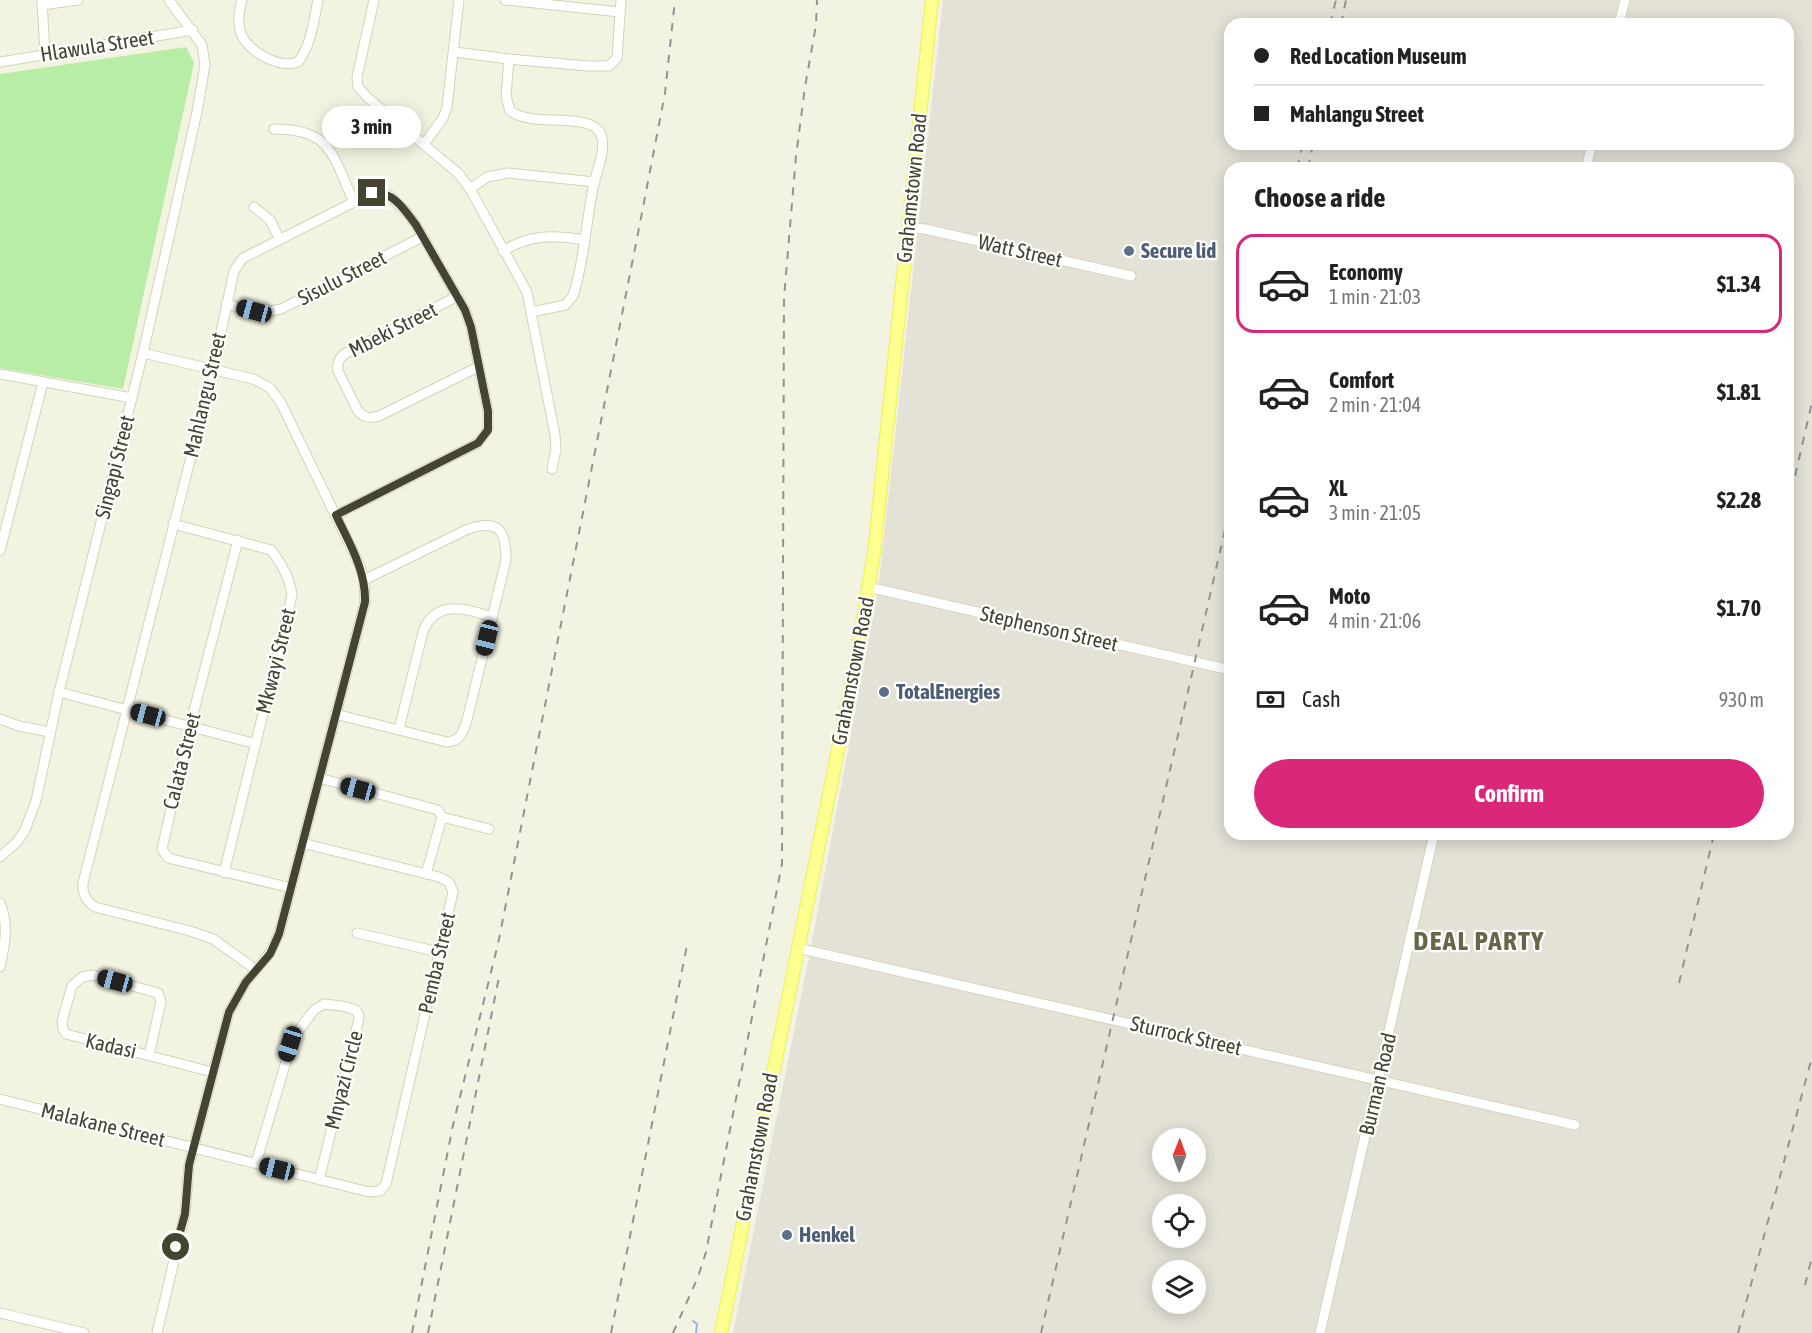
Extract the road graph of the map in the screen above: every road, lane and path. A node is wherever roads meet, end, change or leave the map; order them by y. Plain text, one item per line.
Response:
1 (78, 0) edge
2 (169, 0) edge
3 (242, 0) edge
4 (318, 0) edge
5 (374, 0) edge
6 (459, 0) edge
7 (505, 0) edge
8 (621, 0) edge
9 (932, 0) edge
10 (1625, 0) edge
11 (42, 2) edge
12 (620, 12) junction
13 (1620, 18) edge
14 (193, 30) junction
15 (454, 52) junction
16 (45, 53) junction
17 (509, 59) junction
18 (0, 62) edge
19 (274, 129) dead end
20 (424, 144) junction
21 (595, 182) junction
22 (470, 189) junction
23 (354, 202) junction
24 (254, 207) dead end
25 (908, 227) junction
26 (422, 237) junction
27 (280, 240) junction
28 (584, 240) junction
29 (503, 252) junction
30 (1131, 276) dead end
31 (458, 296) junction
32 (226, 304) junction
33 (532, 312) junction
34 (143, 353) junction
35 (478, 367) junction
36 (213, 370) junction
37 (0, 374) edge
38 (43, 382) junction
39 (132, 398) junction
40 (552, 468) dead end
41 (336, 515) junction
42 (173, 524) junction
43 (238, 540) junction
44 (0, 551) edge
45 (364, 580) junction
46 (868, 587) junction
47 (492, 617) junction
48 (1224, 669) edge
49 (59, 692) junction
50 (127, 709) junction
51 (335, 714) junction
52 (0, 719) edge
53 (190, 726) junction
54 (399, 729) junction
55 (50, 732) junction
56 (256, 744) junction
57 (319, 778) junction
58 (442, 817) junction
59 (489, 829) dead end
60 (1433, 840) edge
61 (302, 843) junction
62 (0, 858) edge
63 (224, 873) junction
64 (426, 874) junction
65 (291, 888) junction
66 (0, 903) edge
67 (357, 933) dead end
68 (797, 948) junction
69 (439, 952) junction
70 (0, 968) edge
71 (255, 969) junction
72 (149, 1055) junction
73 (212, 1072) junction
74 (1378, 1080) junction
75 (0, 1099) edge
76 (1575, 1125) dead end
77 (193, 1147) junction
78 (256, 1163) junction
79 (319, 1180) junction
80 (380, 1191) joint
81 (0, 1313) edge
82 (84, 1333) edge
83 (157, 1333) edge
84 (721, 1333) edge
85 (1320, 1333) edge

1 - 11 street
2 - 14 street
3 - 4 street
5 - 20 street
6 - 15 street
7 - 12 street
8 - 12 street
9 - 25 main road, Grahamstown Road
10 - 13 street
11 - 16 street
12 - 17 street
14 - 16 street, Hlawula Street
14 - 34 street, Singapi Street
15 - 17 street
15 - 20 street
16 - 18 street, Hlawula Street
17 - 21 street
19 - 23 street
20 - 22 street
21 - 22 street
21 - 28 street
22 - 29 street
23 - 26 street, Mahlangu Street
23 - 27 street, Mahlangu Street
24 - 27 street
25 - 30 street, Watt Street
25 - 46 main road, Grahamstown Road
26 - 31 street, Mahlangu Street
26 - 32 street, Sisulu Street
27 - 32 street, Mahlangu Street
28 - 29 street
28 - 33 street
29 - 33 street
31 - 35 street, Mahlangu Street
31 - 35 street, Mbeki Street
32 - 36 street, Mahlangu Street
33 - 40 street
34 - 36 street
34 - 39 street, Singapi Street
35 - 41 street, Mahlangu Street
36 - 41 street
36 - 42 street, Mahlangu Street
37 - 38 street
38 - 39 street
38 - 44 street
39 - 49 street, Singapi Street
41 - 45 street
42 - 43 street, Mkwayi Street
42 - 50 street, Mahlangu Street
43 - 53 street, Calata Street
43 - 56 street, Mkwayi Street
45 - 47 street
45 - 51 street
46 - 48 street, Stephenson Street
46 - 68 main road, Grahamstown Road
47 - 54 street
47 - 54 street
49 - 50 street
49 - 55 street, Singapi Street
50 - 53 street
50 - 71 street, Mahlangu Street
51 - 54 street
51 - 57 street
52 - 55 street
53 - 56 street
53 - 63 street, Calata Street
55 - 62 street, Singapi Street
56 - 63 street, Mkwayi Street
57 - 58 street
57 - 61 street
58 - 59 street
58 - 64 street
60 - 74 street, Burman Road
61 - 64 street, Pemba Street
61 - 65 street
63 - 65 street, Calata Street
64 - 69 street, Pemba Street
65 - 71 street
66 - 70 street
67 - 69 street
68 - 74 street, Sturrock Street
68 - 84 main road, Grahamstown Road
69 - 80 street, Pemba Street
71 - 73 street
72 - 72 street, Kadasi
72 - 73 street, Kadasi
73 - 77 street
74 - 76 street, Sturrock Street
74 - 85 street, Burman Road
75 - 77 street, Malakane Street
77 - 78 street, Malakane Street
77 - 83 street
78 - 79 street, Malakane Street
78 - 79 street, Mnyazi Circle
79 - 80 street, Malakane Street
81 - 82 street

